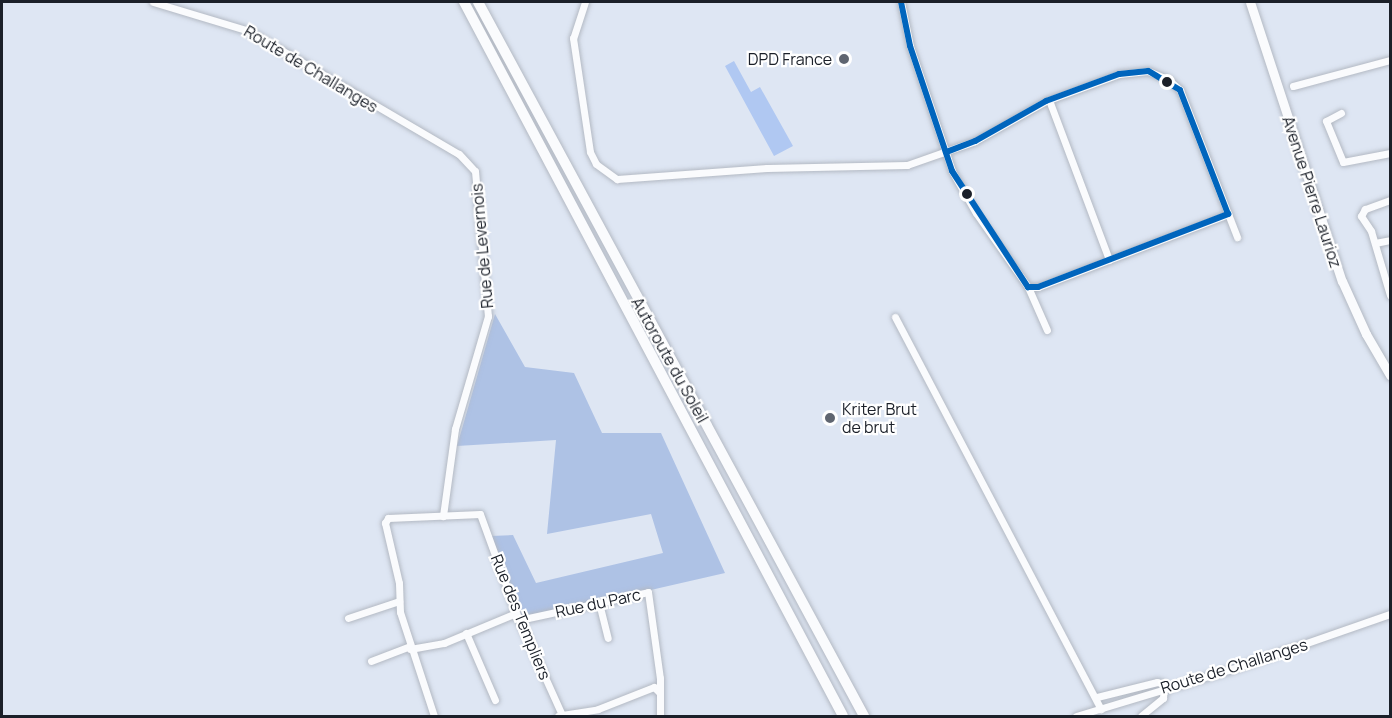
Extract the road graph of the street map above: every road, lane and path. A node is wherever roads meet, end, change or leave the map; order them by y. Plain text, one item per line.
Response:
1 (153, 2) edge
2 (464, 2) edge
3 (478, 2) edge
4 (585, 2) edge
5 (901, 2) edge
6 (1250, 2) edge
7 (1390, 60) edge
8 (1293, 86) dead end
9 (1049, 100) junction
10 (1341, 113) dead end
11 (398, 121) joint
12 (946, 152) junction
13 (1390, 153) edge
14 (1390, 200) edge
15 (1228, 214) junction
16 (1237, 237) dead end
17 (1390, 240) edge
18 (1375, 243) junction
19 (1109, 260) junction
20 (1028, 287) junction
21 (1390, 292) edge
22 (895, 317) dead end
23 (1047, 330) dead end
24 (1390, 375) edge
25 (443, 516) junction
26 (399, 601) junction
27 (599, 603) junction
28 (1390, 614) edge
29 (518, 616) junction
30 (348, 618) dead end
31 (466, 633) junction
32 (608, 638) dead end
33 (410, 648) junction
34 (371, 660) dead end
35 (1166, 687) junction
36 (660, 693) junction
37 (1097, 697) junction
38 (495, 700) dead end
39 (1101, 708) junction
40 (560, 716) edge
41 (434, 717) edge
42 (660, 717) edge
43 (843, 717) edge
44 (864, 717) edge
45 (1076, 717) edge
46 (1141, 717) edge

1 - 11 street, Route de Challanges
2 - 43 highway, Autoroute du Soleil
3 - 44 highway, Autoroute du Soleil
4 - 12 street
5 - 12 street
6 - 24 main road, Avenue Pierre Laurioz
7 - 8 street
9 - 12 street
9 - 15 street
9 - 19 street
10 - 13 street
11 - 25 street, Rue de Levernois
12 - 20 street
14 - 18 street
15 - 16 street
15 - 19 street
17 - 18 street
18 - 21 street
19 - 20 street
20 - 23 street
22 - 37 street
25 - 26 street
25 - 29 street, Rue des Templiers
26 - 30 street
26 - 33 street
27 - 29 street, Rue du Parc
27 - 32 street
27 - 36 street, Rue du Parc
28 - 35 street, Route de Challanges
29 - 31 street, Rue du Parc
29 - 40 street, Rue des Templiers
31 - 33 street, Rue du Parc
31 - 38 street
33 - 34 street, Rue du Parc
33 - 41 street
35 - 37 street
35 - 39 street, Route de Challanges
35 - 46 street
36 - 40 street
36 - 42 street
37 - 39 street
39 - 45 street, Route de Challanges

